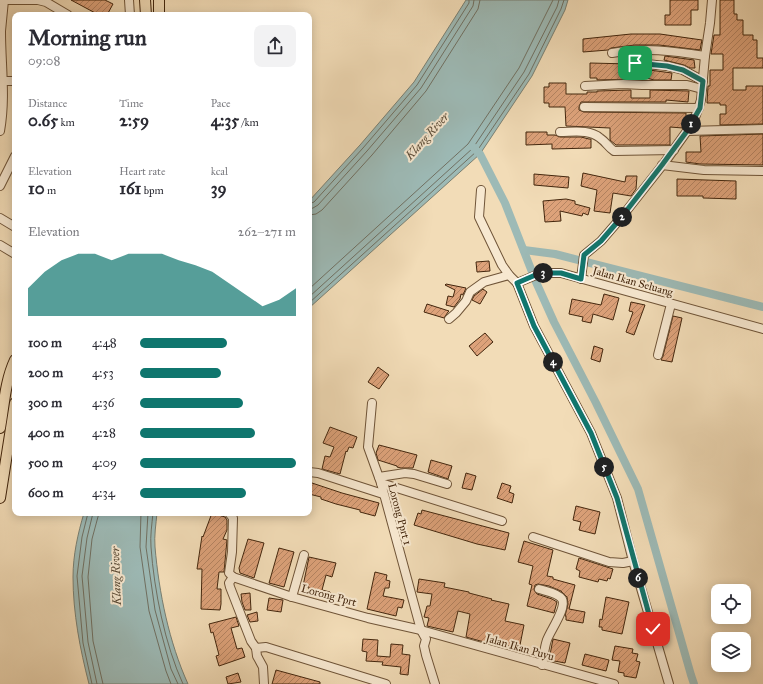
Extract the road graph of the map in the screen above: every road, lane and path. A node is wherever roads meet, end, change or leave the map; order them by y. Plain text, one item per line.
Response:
1 (5, 0) edge
2 (129, 0) edge
3 (712, 0) edge
4 (146, 2) edge
5 (159, 7) edge
6 (63, 12) edge
7 (130, 12) edge
8 (1, 31) edge
9 (612, 53) dead end
10 (705, 56) junction
11 (635, 63) dead end
12 (3, 81) junction
13 (12, 81) edge
14 (702, 85) junction
15 (585, 86) dead end
16 (1, 103) edge
17 (584, 107) dead end
18 (700, 108) junction
19 (763, 129) edge
20 (0, 131) edge
21 (687, 131) junction
22 (560, 132) dead end
23 (674, 150) junction
24 (12, 162) edge
25 (662, 165) junction
26 (763, 171) edge
27 (0, 186) edge
28 (481, 190) dead end
29 (0, 218) edge
30 (12, 226) edge
31 (0, 245) edge
32 (12, 252) edge
33 (509, 275) junction
34 (581, 279) junction
35 (517, 283) junction
36 (671, 304) junction
37 (449, 319) dead end
38 (763, 328) edge
39 (658, 355) dead end
40 (12, 367) edge
41 (372, 403) dead end
42 (12, 422) edge
43 (0, 428) edge
44 (312, 472) edge
45 (380, 480) junction
46 (447, 484) dead end
47 (383, 494) junction
48 (0, 498) edge
49 (231, 516) edge
50 (502, 521) dead end
51 (533, 537) dead end
52 (304, 555) dead end
53 (633, 561) junction
54 (232, 577) junction
55 (539, 589) dead end
56 (292, 597) junction
57 (421, 630) junction
58 (256, 648) junction
59 (542, 665) junction
60 (264, 684) edge
61 (386, 684) edge
62 (435, 684) edge
63 (614, 684) edge
64 (669, 684) edge

1 - 6 street
1 - 8 street
2 - 7 street
3 - 10 street
4 - 5 main road
8 - 12 street
9 - 10 street
10 - 14 street
11 - 14 street
12 - 13 street
12 - 16 street
14 - 15 street
14 - 18 street
16 - 20 street
17 - 18 street
18 - 21 street
19 - 21 street
21 - 23 street
22 - 23 street
23 - 25 street
24 - 27 street
25 - 26 street
25 - 34 street
28 - 33 street
29 - 30 street
31 - 32 street
33 - 35 street
33 - 37 street
34 - 35 street, Jalan Ikan Seluang
34 - 36 street, Jalan Ikan Seluang
35 - 53 street
36 - 38 street, Jalan Ikan Seluang
36 - 39 street
40 - 43 main road
41 - 45 street, Lorong Pprt 1
42 - 48 main road
44 - 47 street
45 - 46 street
45 - 47 street, Lorong Pprt 1
45 - 50 street
47 - 57 street, Lorong Pprt 1
49 - 54 street
51 - 53 street
52 - 56 street
53 - 64 street
54 - 56 street, Lorong Pprt
54 - 58 street
55 - 59 street
56 - 57 street, Lorong Pprt
57 - 59 street, Jalan Ikan Puyu
57 - 62 street, Lorong Pprt 1
58 - 60 street
58 - 61 street
59 - 63 street, Jalan Ikan Puyu

